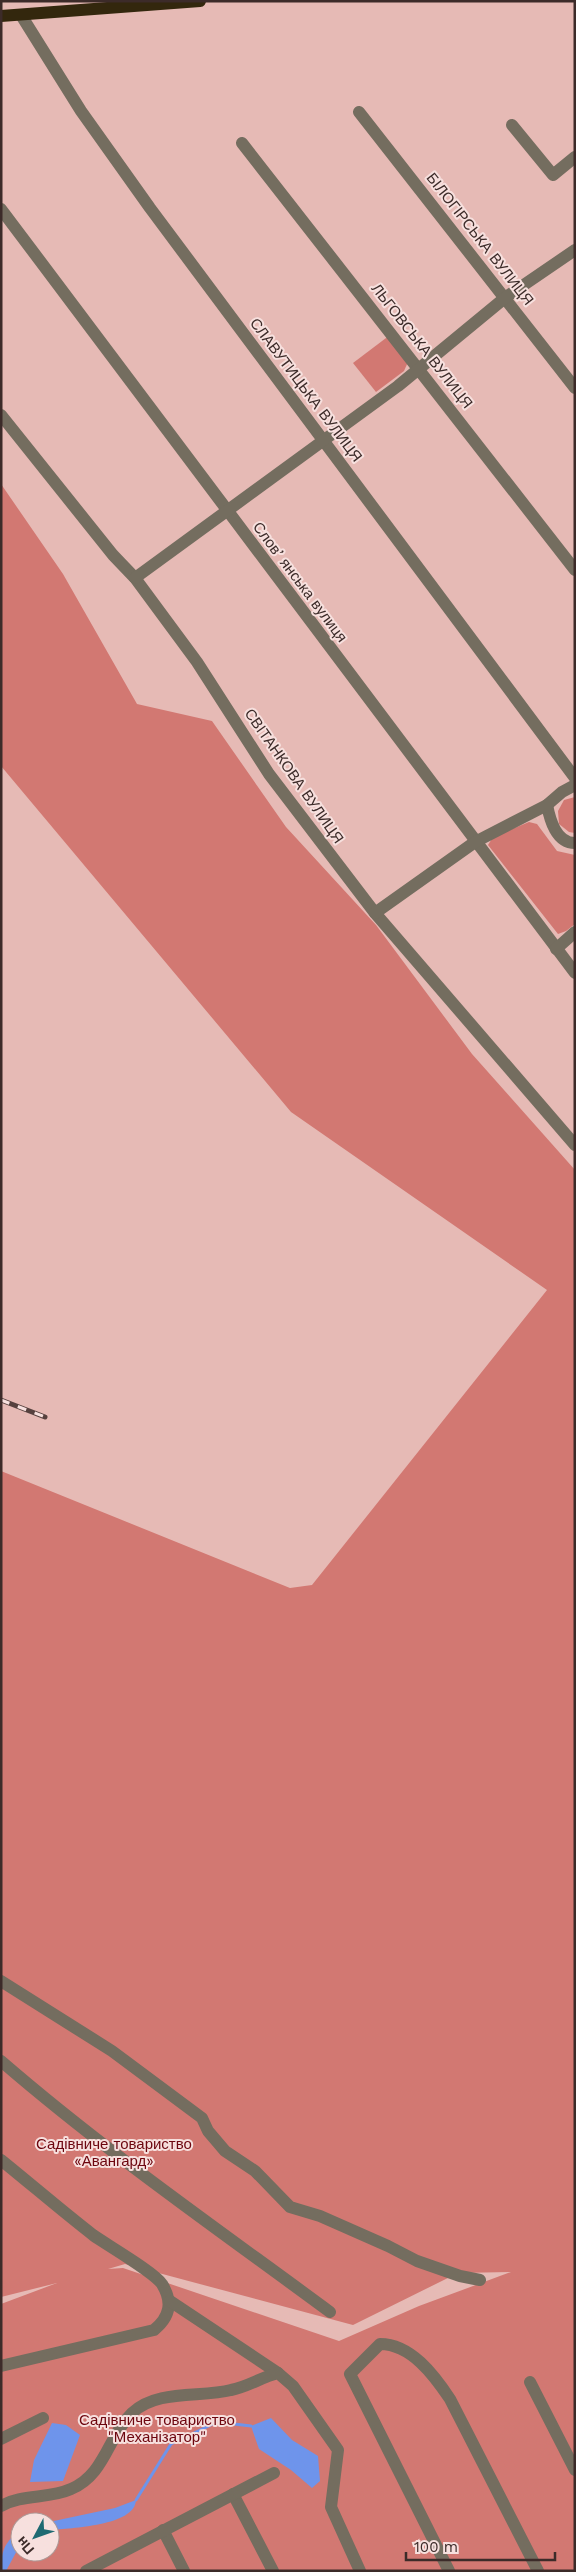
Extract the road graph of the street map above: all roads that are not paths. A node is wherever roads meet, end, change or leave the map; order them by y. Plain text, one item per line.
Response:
1 (200, 1) edge
2 (22, 14) junction
3 (1, 16) edge
4 (359, 112) dead end
5 (512, 125) dead end
6 (242, 143) dead end
7 (575, 157) edge
8 (1, 209) edge
9 (575, 250) edge
10 (506, 297) junction
11 (420, 369) junction
12 (575, 388) edge
13 (1, 415) edge
14 (324, 440) junction
15 (226, 511) junction
16 (575, 570) edge
17 (135, 578) junction
18 (575, 778) edge
19 (575, 785) edge
20 (547, 805) junction
21 (475, 842) junction
22 (575, 843) edge
23 (375, 913) junction
24 (575, 932) edge
25 (556, 949) junction
26 (575, 973) edge
27 (575, 1145) edge
28 (1, 1981) edge
29 (1, 2061) edge
30 (1, 2160) edge
31 (480, 2280) dead end
32 (170, 2301) junction
33 (330, 2312) dead end
34 (1, 2366) edge
35 (278, 2373) junction
36 (530, 2382) dead end
37 (43, 2418) dead end
38 (1, 2439) edge
39 (575, 2470) edge
40 (274, 2473) dead end
41 (233, 2494) junction
42 (1, 2506) edge
43 (163, 2530) junction
44 (90, 2570) edge
45 (184, 2571) edge
46 (273, 2571) edge
47 (360, 2571) edge
48 (449, 2571) edge
49 (538, 2571) edge

1 - 2 main road
2 - 3 main road
2 - 14 street, СЛАВУТИЦЬКА ВУЛИЦЯ
4 - 10 street, БІЛОГІРСЬКА ВУЛИЦЯ
5 - 7 street
6 - 11 street, ЛЬГОВСЬКА ВУЛИЦЯ
8 - 15 street, Словʼянська вулиця
9 - 10 street
10 - 11 street
10 - 12 street, БІЛОГІРСЬКА ВУЛИЦЯ
11 - 14 street
11 - 16 street, ЛЬГОВСЬКА ВУЛИЦЯ
13 - 17 street, СВІТАНКОВА ВУЛИЦЯ
14 - 15 street
14 - 18 street, СЛАВУТИЦЬКА ВУЛИЦЯ
15 - 17 street
15 - 21 street, Словʼянська вулиця
17 - 23 street, СВІТАНКОВА ВУЛИЦЯ
19 - 20 street
20 - 21 street
20 - 22 street
21 - 23 street
21 - 25 street, Словʼянська вулиця
23 - 27 street, СВІТАНКОВА ВУЛИЦЯ
24 - 25 street
25 - 26 street, Словʼянська вулиця
28 - 31 street
29 - 33 street
30 - 32 street
32 - 34 street
32 - 35 street
35 - 42 street
35 - 47 street
36 - 39 street
37 - 38 street
40 - 41 street
41 - 43 street
41 - 46 street
43 - 44 street
43 - 45 street
48 - 49 street

